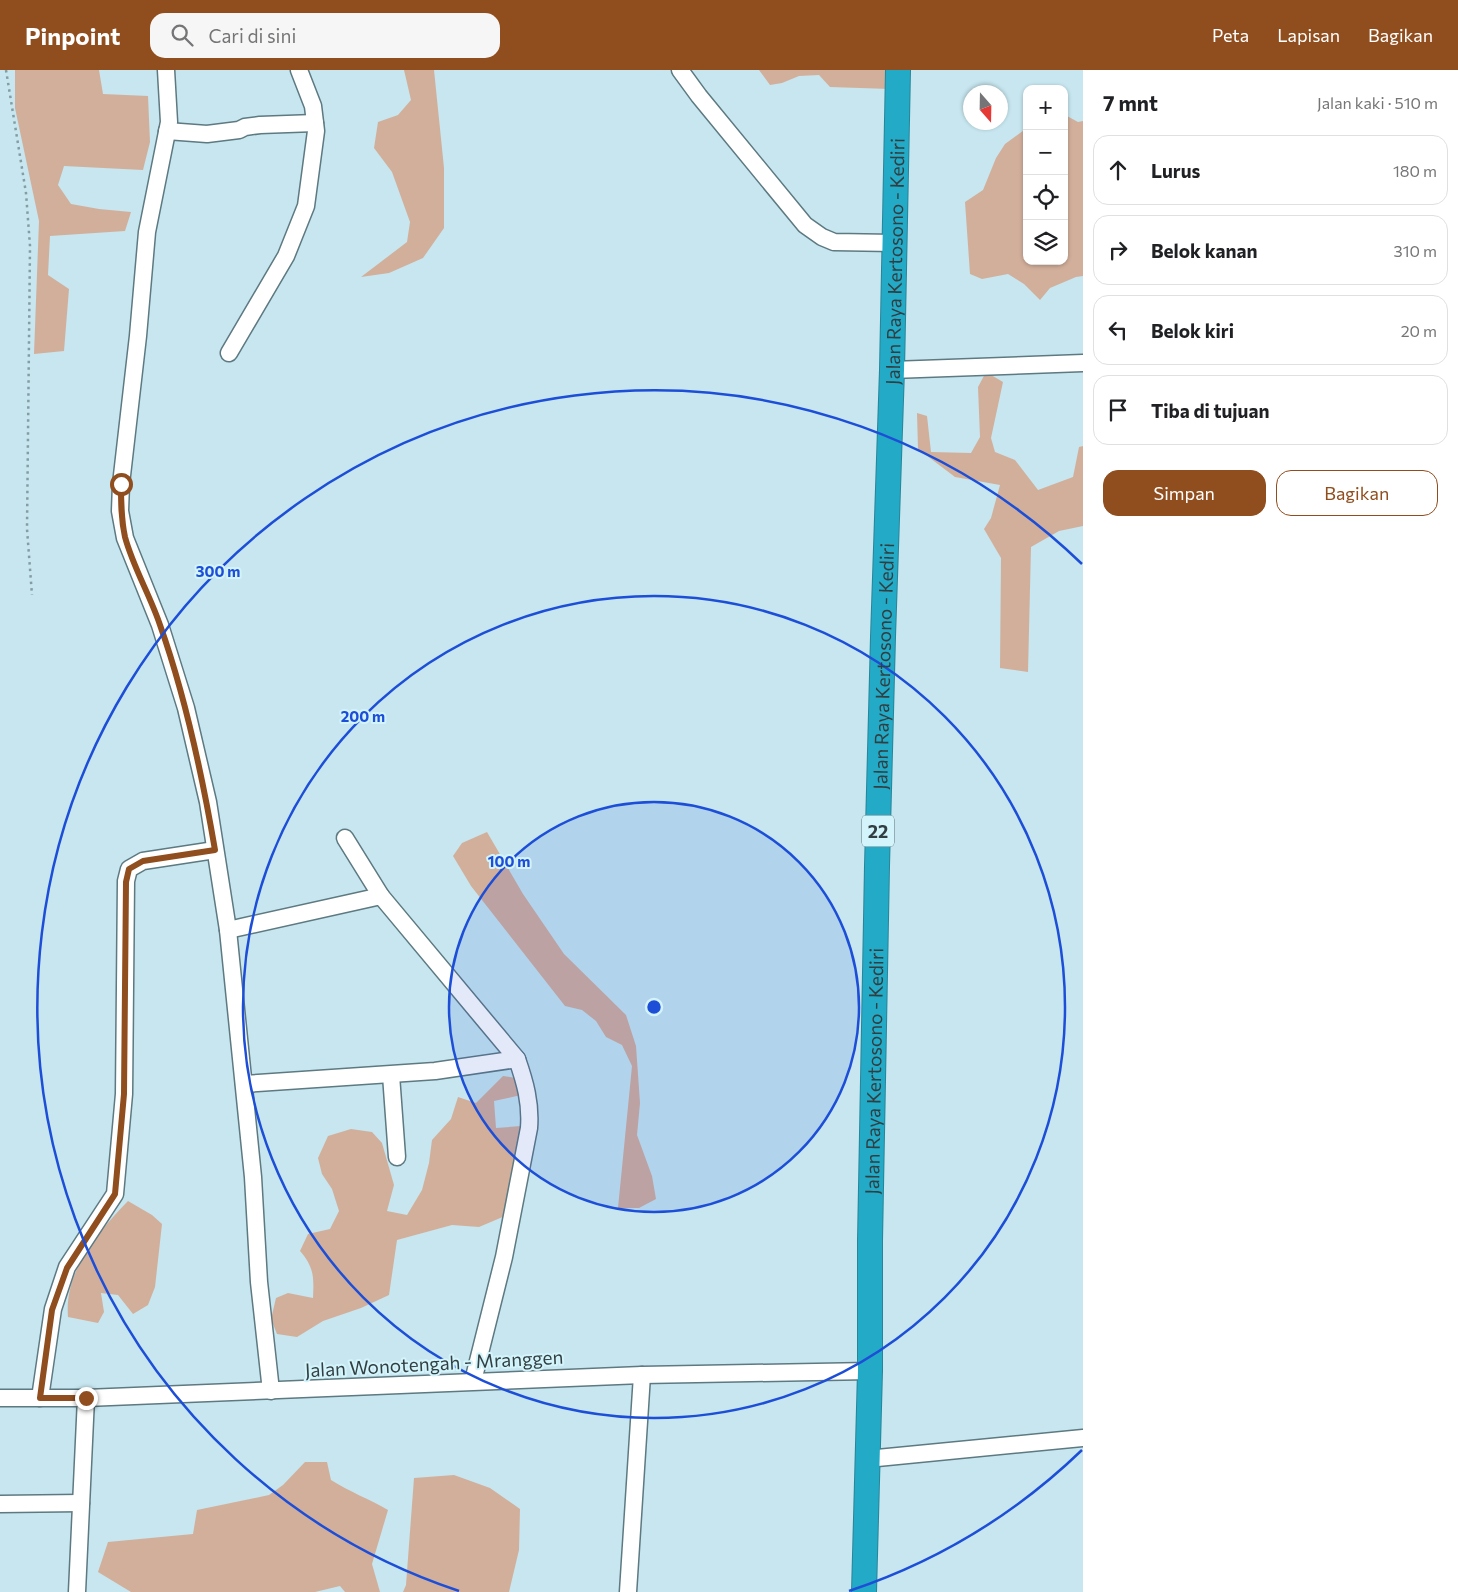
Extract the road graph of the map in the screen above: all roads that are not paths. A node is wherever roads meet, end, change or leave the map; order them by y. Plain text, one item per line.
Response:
1 (166, 70) edge
2 (299, 70) edge
3 (680, 70) edge
4 (898, 70) edge
5 (315, 123) junction
6 (168, 131) junction
7 (894, 243) junction
8 (229, 353) dead end
9 (1083, 363) edge
10 (892, 370) junction
11 (345, 838) dead end
12 (215, 850) junction
13 (381, 896) junction
14 (228, 930) junction
15 (517, 1059) junction
16 (391, 1075) junction
17 (244, 1084) junction
18 (397, 1157) dead end
19 (870, 1371) junction
20 (642, 1375) junction
21 (472, 1381) junction
22 (271, 1391) junction
23 (0, 1398) edge
24 (40, 1398) junction
25 (86, 1398) junction
26 (1083, 1438) edge
27 (867, 1459) junction
28 (81, 1503) junction
29 (0, 1504) edge
30 (77, 1592) edge
31 (628, 1592) edge
32 (864, 1592) edge

1 - 6 street
2 - 5 street
3 - 7 street
4 - 7 highway, Jalan Raya Kertosono - Kediri / 22
5 - 6 street
5 - 8 street
6 - 12 street
7 - 10 highway, Jalan Raya Kertosono - Kediri / 22
9 - 10 street
10 - 19 highway, Jalan Raya Kertosono - Kediri / 22
11 - 13 street
12 - 14 street
12 - 24 street
13 - 14 street
13 - 15 street
14 - 17 street
15 - 16 street
15 - 21 street
16 - 17 street
16 - 18 street
17 - 22 street
19 - 20 street, Jalan Wonotengah - Mranggen
19 - 27 highway, Jalan Raya Kertosono - Kediri / 22
20 - 21 street, Jalan Wonotengah - Mranggen
20 - 31 street
21 - 22 street, Jalan Wonotengah - Mranggen
22 - 25 street, Jalan Wonotengah - Mranggen
23 - 24 street, Jalan Wonotengah - Mranggen
24 - 25 street, Jalan Wonotengah - Mranggen
25 - 28 street
26 - 27 street
27 - 32 highway, Jalan Raya Kertosono - Kediri / 22
28 - 29 street
28 - 30 street

